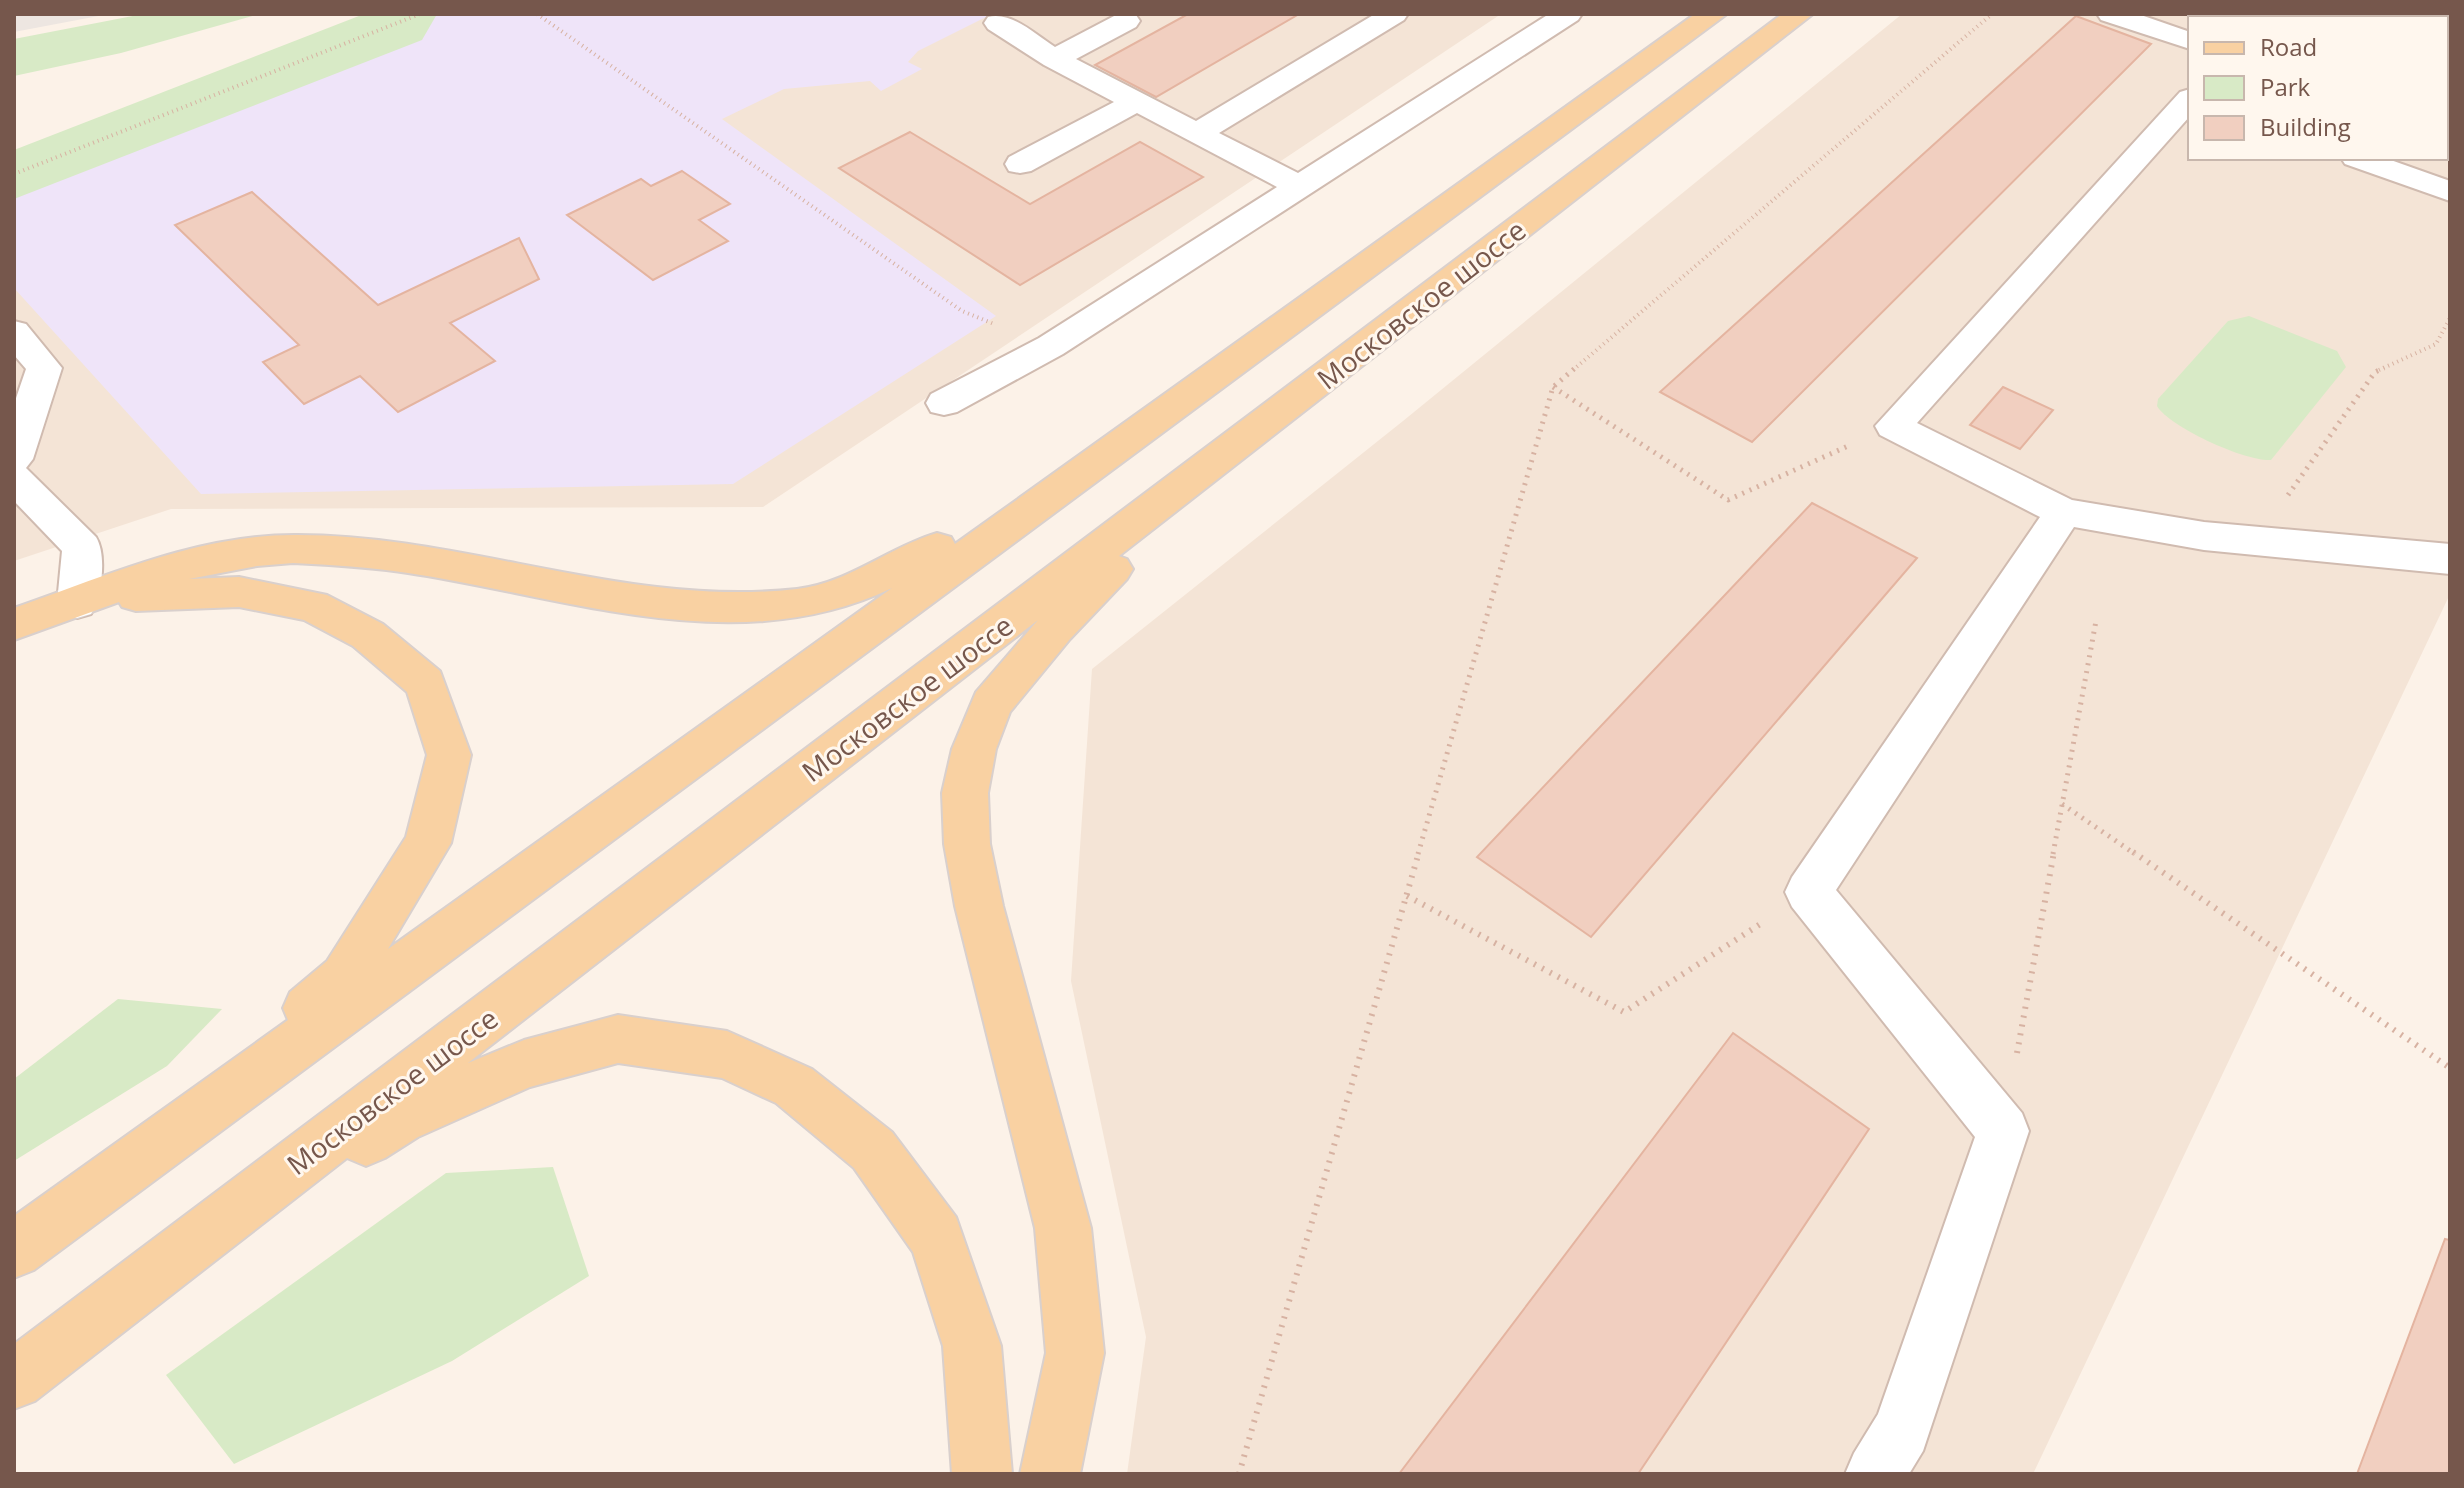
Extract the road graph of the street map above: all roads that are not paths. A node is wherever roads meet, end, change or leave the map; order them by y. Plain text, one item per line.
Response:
1 (1394, 14) edge
2 (1568, 14) edge
3 (1713, 14) edge
4 (1799, 14) edge
5 (2111, 14) edge
6 (1126, 21) dead end
7 (998, 23) dead end
8 (2188, 40) edge
9 (1054, 59) junction
10 (2188, 100) edge
11 (1136, 102) junction
12 (1197, 133) junction
13 (2362, 160) edge
14 (1020, 164) dead end
15 (1301, 187) junction
16 (2450, 192) edge
17 (14, 332) edge
18 (944, 403) dead end
19 (23, 410) edge
20 (1166, 410) junction
21 (1234, 449) junction
22 (14, 459) edge
23 (14, 478) edge
24 (2064, 512) junction
25 (2450, 559) edge
26 (85, 600) junction
27 (14, 624) edge
28 (104, 1185) junction
29 (14, 1250) edge
30 (138, 1285) junction
31 (14, 1380) edge
32 (982, 1474) edge
33 (1050, 1474) edge
34 (1875, 1474) edge

1 - 12 lane
2 - 15 lane
3 - 20 main road
4 - 21 main road, Московское шоссе
5 - 8 lane
6 - 9 lane
7 - 9 lane
9 - 11 lane
10 - 24 lane
11 - 12 lane
11 - 14 lane
12 - 15 lane
13 - 16 lane
15 - 18 lane
17 - 19 lane
19 - 22 lane
20 - 26 main road
20 - 28 main road
21 - 30 main road, Московское шоссе
21 - 33 main road
23 - 26 lane
24 - 25 lane
24 - 34 lane
26 - 27 main road
26 - 28 main road
28 - 29 main road
30 - 31 main road, Московское шоссе
30 - 32 main road

